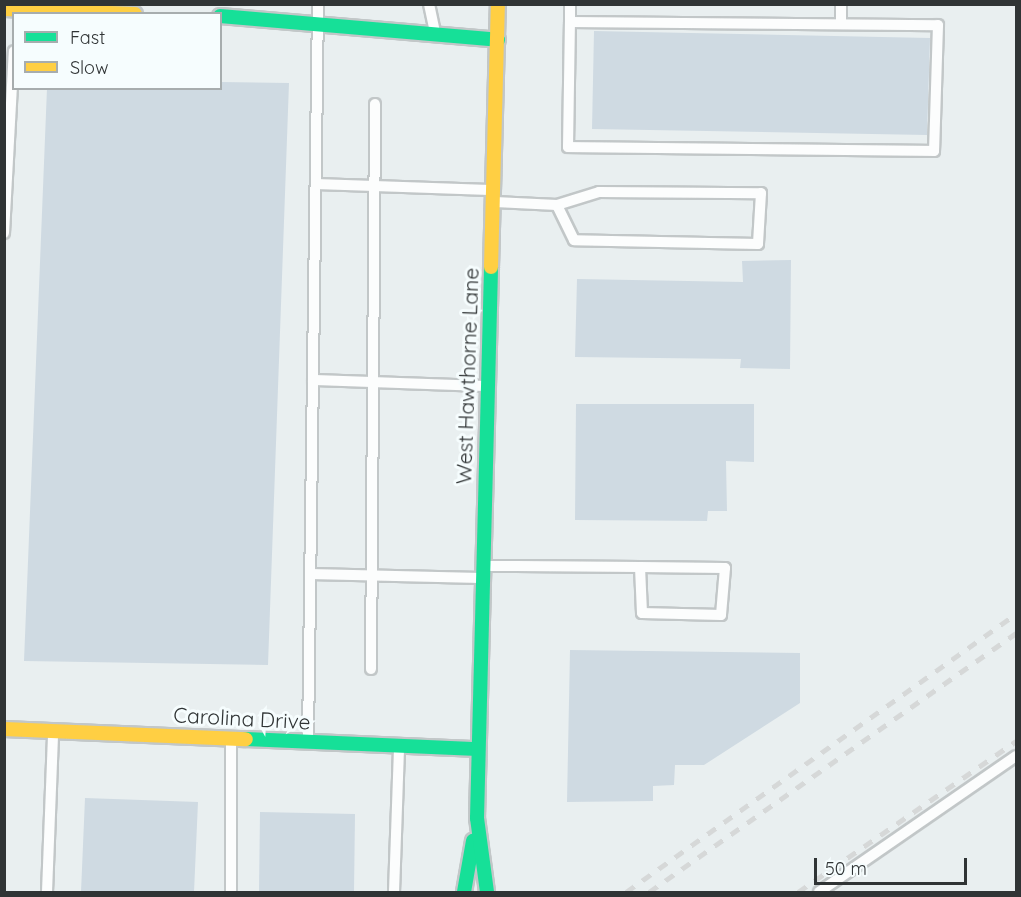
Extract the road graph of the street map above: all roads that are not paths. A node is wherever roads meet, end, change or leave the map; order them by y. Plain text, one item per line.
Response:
1 (318, 4) edge
2 (429, 4) edge
3 (498, 4) edge
4 (570, 4) edge
5 (841, 4) edge
6 (14, 9) edge
7 (266, 11) edge
8 (87, 12) edge
9 (222, 16) edge
10 (318, 21) junction
11 (570, 22) junction
12 (841, 22) junction
13 (435, 33) junction
14 (498, 40) junction
15 (12, 87) edge
16 (375, 104) dead end
17 (316, 184) junction
18 (374, 186) junction
19 (493, 196) junction
20 (557, 205) junction
21 (4, 233) edge
22 (313, 380) junction
23 (373, 382) junction
24 (488, 386) junction
25 (640, 567) junction
26 (482, 572) junction
27 (310, 574) junction
28 (371, 575) junction
29 (371, 669) dead end
30 (4, 729) edge
31 (54, 730) junction
32 (231, 738) junction
33 (308, 742) junction
34 (399, 746) junction
35 (478, 749) junction
36 (1017, 756) edge
37 (477, 818) junction
38 (46, 892) edge
39 (231, 892) edge
40 (394, 892) edge
41 (464, 892) edge
42 (487, 892) edge
43 (819, 892) edge

1 - 10 lane
2 - 13 lane
3 - 14 street, West Hawthorne Lane
4 - 11 lane
5 - 12 lane
6 - 8 street
7 - 9 street
7 - 10 street
10 - 13 street
10 - 17 lane
11 - 12 lane
11 - 12 lane
13 - 14 street
14 - 19 street, West Hawthorne Lane
15 - 21 lane
16 - 18 lane
17 - 18 lane
17 - 22 lane
18 - 19 lane
18 - 23 lane
19 - 20 lane
19 - 24 street, West Hawthorne Lane
20 - 20 lane
22 - 23 lane
22 - 27 lane
23 - 24 lane
23 - 28 lane
24 - 26 street, West Hawthorne Lane
25 - 25 lane
25 - 26 lane
26 - 28 lane
26 - 35 street, West Hawthorne Lane
27 - 28 lane
27 - 33 lane
28 - 29 lane
30 - 31 street, Carolina Drive
31 - 32 street, Carolina Drive
31 - 38 lane
32 - 33 street, Carolina Drive
32 - 39 lane
33 - 34 street, Carolina Drive
34 - 35 street, Carolina Drive
34 - 40 lane
35 - 37 street, West Hawthorne Lane
36 - 43 lane
37 - 41 street
37 - 42 street

